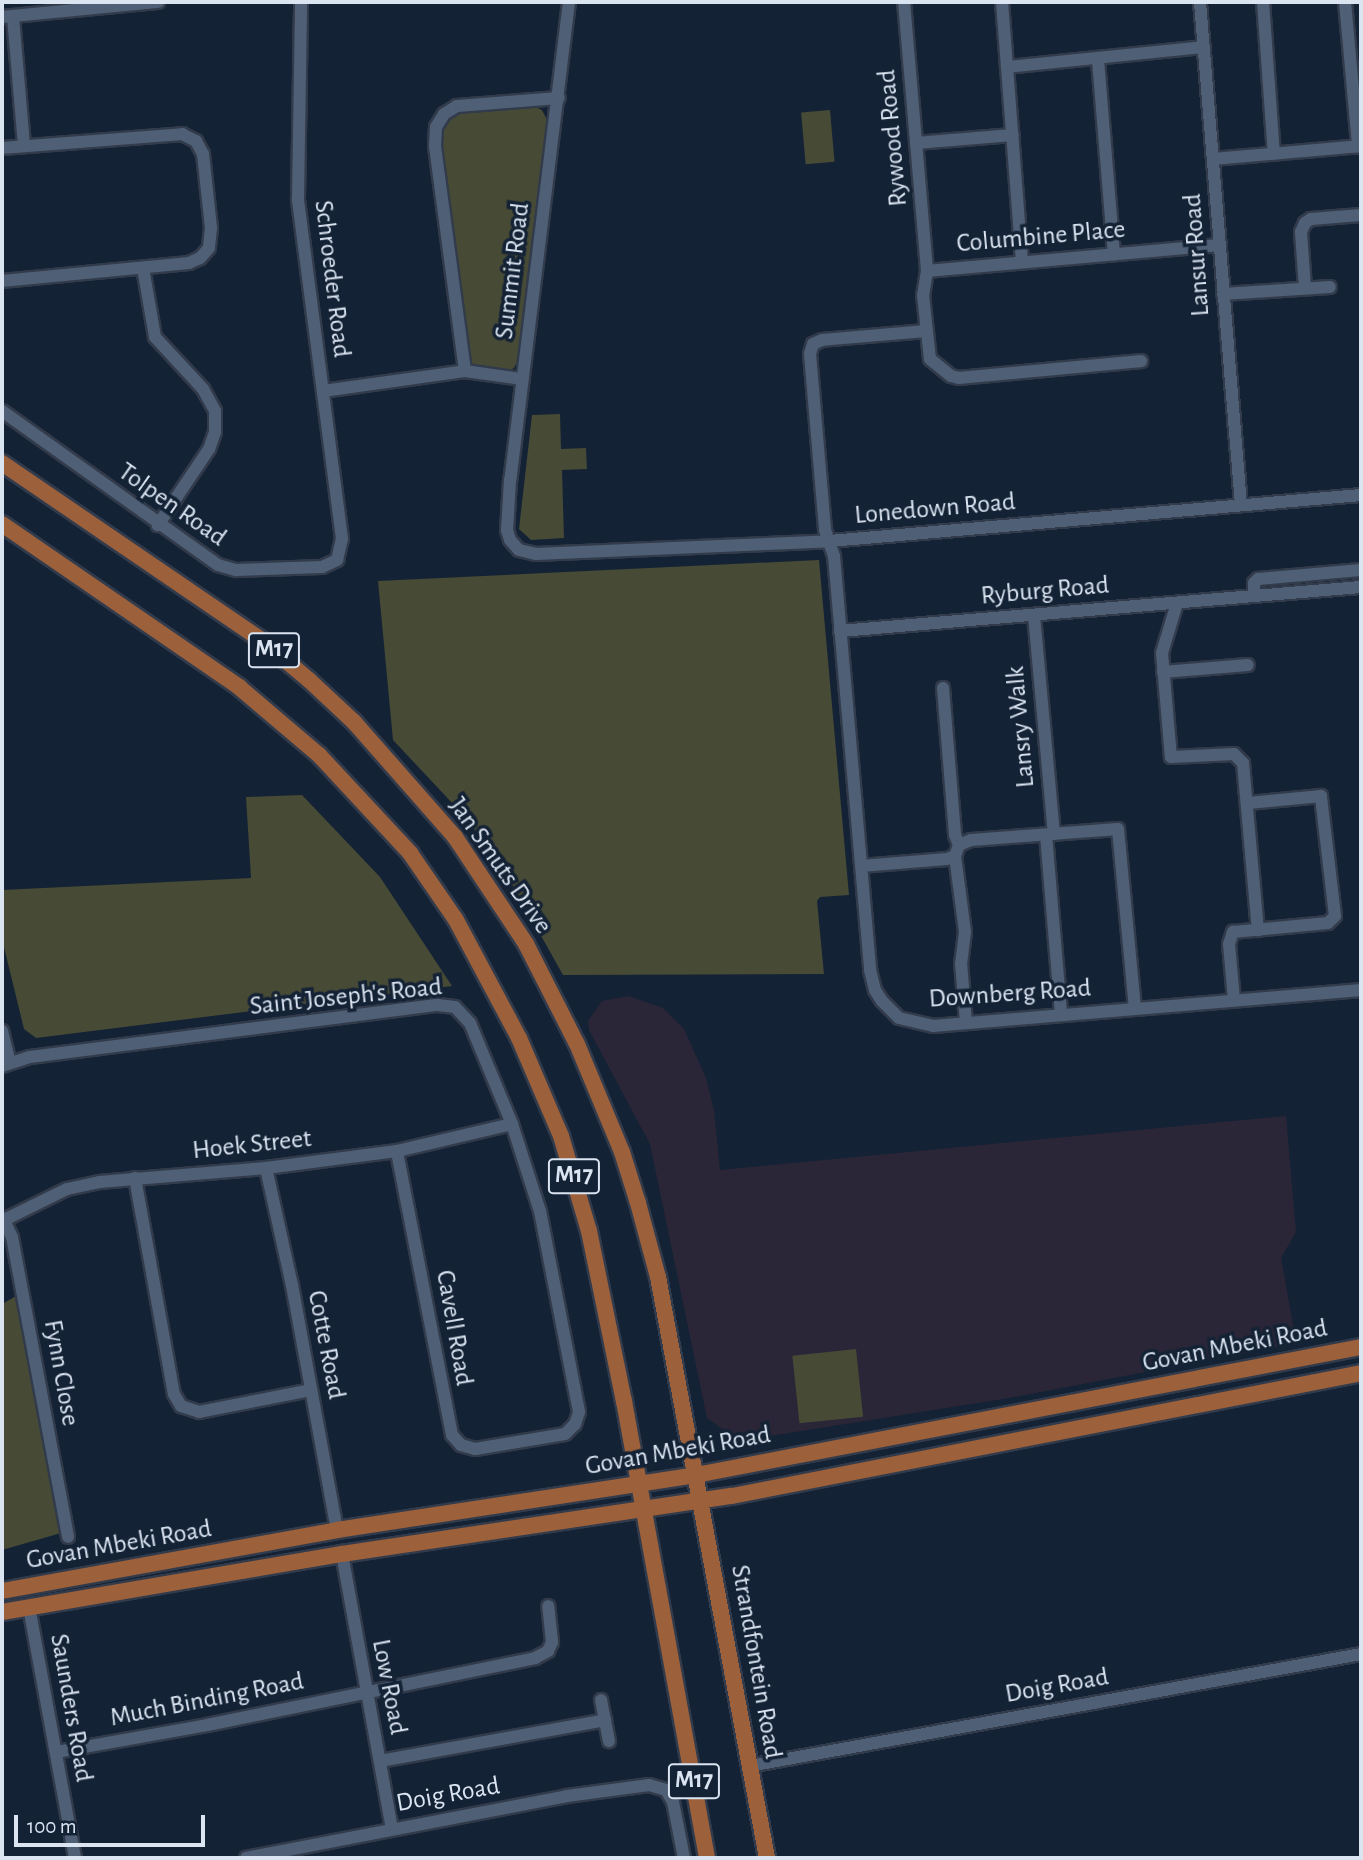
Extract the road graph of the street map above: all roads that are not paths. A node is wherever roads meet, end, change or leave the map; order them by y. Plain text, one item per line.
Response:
1 (158, 2) edge
2 (301, 2) edge
3 (569, 2) edge
4 (904, 2) edge
5 (1002, 2) edge
6 (1200, 2) edge
7 (1263, 2) edge
8 (1345, 2) edge
9 (125, 3) edge
10 (8, 17) edge
11 (1204, 47) junction
12 (1098, 60) junction
13 (1007, 67) junction
14 (558, 98) junction
15 (1013, 135) junction
16 (916, 143) junction
17 (24, 146) junction
18 (1360, 146) edge
19 (2, 148) edge
20 (1274, 154) junction
21 (1213, 159) junction
22 (1361, 215) edge
23 (1219, 245) junction
24 (1114, 254) junction
25 (1022, 261) junction
26 (143, 268) junction
27 (927, 271) junction
28 (2, 281) edge
29 (1331, 287) dead end
30 (1305, 288) junction
31 (1223, 294) junction
32 (926, 331) junction
33 (1141, 361) dead end
34 (465, 371) junction
35 (523, 379) junction
36 (323, 391) junction
37 (2, 411) edge
38 (2, 463) edge
39 (1361, 495) edge
40 (1241, 505) junction
41 (2, 524) edge
42 (158, 525) junction
43 (830, 541) junction
44 (514, 546) joint
45 (337, 560) joint
46 (1361, 570) edge
47 (1361, 587) edge
48 (1254, 596) junction
49 (1177, 603) junction
50 (1034, 615) junction
51 (840, 631) junction
52 (1248, 665) dead end
53 (1163, 672) junction
54 (943, 688) dead end
55 (1248, 803) junction
56 (1050, 834) junction
57 (957, 850) junction
58 (861, 866) junction
59 (1258, 930) junction
60 (1361, 989) edge
61 (1234, 1000) junction
62 (1135, 1008) junction
63 (1061, 1014) junction
64 (966, 1023) junction
65 (2, 1031) edge
66 (6, 1064) edge
67 (513, 1125) junction
68 (397, 1152) junction
69 (266, 1168) junction
70 (135, 1178) junction
71 (3, 1221) edge
72 (1361, 1347) edge
73 (1361, 1373) edge
74 (311, 1390) junction
75 (524, 1442) joint
76 (696, 1475) junction
77 (640, 1485) junction
78 (701, 1501) junction
79 (644, 1510) junction
80 (337, 1530) junction
81 (68, 1537) dead end
82 (342, 1555) junction
83 (2, 1591) edge
84 (548, 1605) dead end
85 (29, 1607) junction
86 (2, 1612) edge
87 (1361, 1654) edge
88 (366, 1692) junction
89 (601, 1700) dead end
90 (605, 1720) junction
91 (609, 1741) dead end
92 (56, 1752) junction
93 (380, 1760) junction
94 (760, 1764) dead end
95 (392, 1828) junction
96 (75, 1858) edge
97 (246, 1858) edge
98 (684, 1858) edge
99 (707, 1858) edge
100 (767, 1858) edge

1 - 9 street
2 - 36 street, Schroeder Road
3 - 14 street, Summit Road
4 - 16 street, Rywood Road
5 - 13 street
6 - 11 street, Lansur Road
7 - 20 street
8 - 18 street
9 - 10 street
10 - 17 street
11 - 12 street
11 - 21 street, Lansur Road
12 - 13 street
12 - 24 street
13 - 15 street
14 - 34 street
14 - 35 street, Summit Road
15 - 16 street
15 - 25 street
16 - 27 street, Rywood Road
17 - 19 street
17 - 26 street
18 - 20 street
20 - 21 street
21 - 23 street, Lansur Road
22 - 30 street
23 - 24 street, Columbine Place
23 - 31 street, Lansur Road
24 - 25 street, Columbine Place
25 - 27 street, Columbine Place
26 - 28 street
26 - 42 street
27 - 32 street, Columbine Place
29 - 30 street
30 - 31 street
31 - 40 street, Lansur Road
32 - 33 street, Columbine Place
32 - 43 street
34 - 35 street
34 - 36 street
35 - 44 street, Summit Road
36 - 45 street, Schroeder Road
37 - 42 street, Tolpen Road
38 - 76 main road, Jan Smuts Drive / M17
39 - 40 street, Lonedown Road
40 - 43 street, Lonedown Road
41 - 77 main road, M17
42 - 45 street, Tolpen Road
43 - 44 street, Lonedown Road
43 - 51 street, Downberg Road
46 - 48 street
47 - 48 street, Ryburg Road
48 - 49 street, Ryburg Road
49 - 50 street, Ryburg Road
49 - 53 street
50 - 51 street, Ryburg Road
50 - 56 street, Lansry Walk
51 - 58 street, Downberg Road
52 - 53 street
53 - 55 street
54 - 57 street
55 - 59 street
55 - 59 street
56 - 57 street
56 - 62 street
56 - 63 street, Lansry Walk
57 - 58 street
57 - 64 street
58 - 64 street, Downberg Road
59 - 61 street
60 - 61 street, Downberg Road
61 - 62 street, Downberg Road
62 - 63 street, Downberg Road
63 - 64 street, Downberg Road
65 - 66 street
66 - 67 street, Saint Joseph's Road
67 - 68 street, Hoek Street
67 - 75 street, Saint Joseph's Road
68 - 69 street, Hoek Street
68 - 75 street, Cavell Road
69 - 70 street, Hoek Street
69 - 74 street, Cotte Road
70 - 71 street, Hoek Street
70 - 74 street
71 - 81 street, Fynn Close
72 - 76 main road, Govan Mbeki Road
73 - 78 main road, Govan Mbeki Road
74 - 80 street, Cotte Road
76 - 77 main road, Govan Mbeki Road
76 - 78 main road, Strandfontein Road / M17
77 - 79 main road, M17
77 - 80 main road, Govan Mbeki Road
78 - 79 main road, Govan Mbeki Road
78 - 100 main road, Strandfontein Road / M17
79 - 82 main road, Govan Mbeki Road
79 - 99 main road, M17
80 - 83 main road, Govan Mbeki Road
82 - 85 main road, Govan Mbeki Road
82 - 88 street, Low Road
84 - 88 street, Much Binding Road
85 - 86 main road, Govan Mbeki Road
85 - 92 street, Saunders Road
87 - 94 street, Doig Road
88 - 92 street, Much Binding Road
88 - 93 street, Low Road
89 - 90 street
90 - 91 street
90 - 93 street
92 - 96 street, Saunders Road
93 - 95 street, Low Road
95 - 97 street, Doig Road
95 - 98 street, Doig Road

